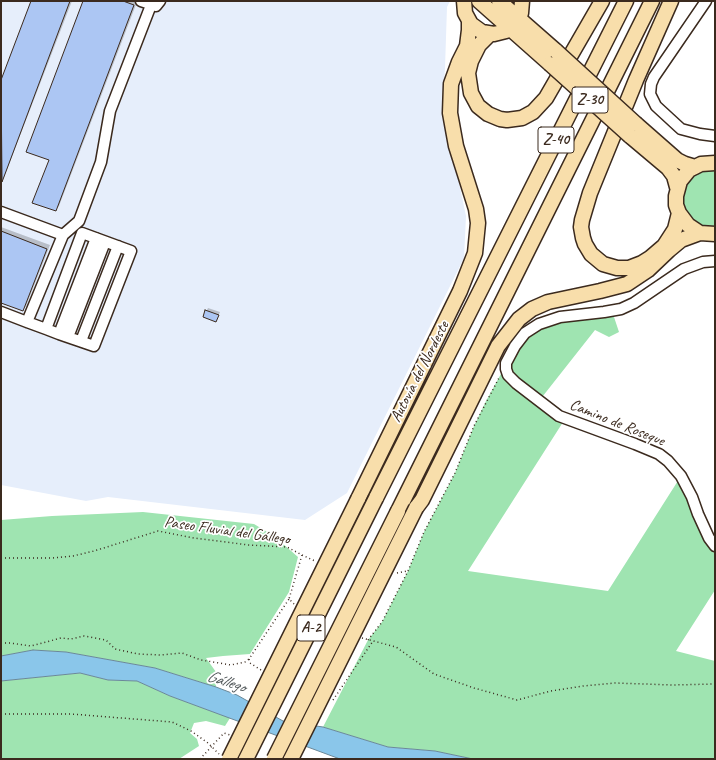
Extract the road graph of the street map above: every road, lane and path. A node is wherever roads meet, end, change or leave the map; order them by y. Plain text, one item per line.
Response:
1 (464, 1) edge
2 (479, 1) edge
3 (499, 1) edge
4 (522, 1) edge
5 (602, 1) edge
6 (626, 1) edge
7 (652, 1) edge
8 (671, 1) edge
9 (682, 1) edge
10 (706, 1) edge
11 (151, 2) edge
12 (468, 21) junction
13 (514, 24) junction
14 (490, 34) junction
15 (636, 80) junction
16 (633, 130) junction
17 (715, 136) edge
18 (715, 163) edge
19 (695, 167) junction
20 (677, 187) junction
21 (1, 212) edge
22 (679, 213) junction
23 (700, 233) junction
24 (715, 234) edge
25 (63, 235) junction
26 (100, 240) junction
27 (118, 246) junction
28 (715, 261) edge
29 (486, 279) junction
30 (507, 292) junction
31 (1, 312) edge
32 (27, 322) junction
33 (46, 329) junction
34 (63, 335) junction
35 (81, 342) junction
36 (506, 369) junction
37 (373, 469) junction
38 (416, 508) junction
39 (715, 546) edge
40 (1, 558) edge
41 (408, 571) junction
42 (396, 573) dead end
43 (289, 599) junction
44 (295, 606) dead end
45 (362, 638) dead end
46 (368, 640) junction
47 (373, 641) junction
48 (1, 643) edge
49 (249, 659) junction
50 (263, 671) dead end
51 (715, 684) edge
52 (332, 701) dead end
53 (1, 714) edge
54 (225, 756) edge
55 (246, 759) edge
56 (274, 759) edge
57 (291, 759) edge

1 - 12 highway
2 - 13 highway, Z-30
3 - 13 highway, Z-30
4 - 13 highway
5 - 14 highway
6 - 29 highway, Autovía del Nordeste / Z-40
7 - 30 highway, Z-40
8 - 15 highway
9 - 15 highway
10 - 17 street
11 - 25 street
12 - 14 highway
12 - 37 highway
13 - 14 highway
13 - 16 highway, Z-30, bridge
15 - 22 highway
16 - 19 highway, Z-30
16 - 20 highway, Z-30
18 - 19 highway
19 - 20 highway
20 - 22 highway, Z-30
21 - 25 street
22 - 23 highway
23 - 24 highway
23 - 38 highway
25 - 32 street
26 - 27 street
26 - 33 street
26 - 34 street
27 - 35 street
27 - 35 street
28 - 36 street
29 - 37 highway, Z-40
29 - 55 highway, Autovía del Nordeste / A-2, bridge
30 - 38 highway
30 - 56 highway, A-2, bridge
31 - 32 street
32 - 33 street
33 - 34 street
34 - 35 street
36 - 39 street, Camino de Roseque
36 - 41 path
37 - 54 highway, Z-40, bridge
38 - 57 highway, bridge
40 - 43 path, Paseo Fluvial del Gállego
41 - 42 path
41 - 46 path
43 - 44 path
43 - 49 path
45 - 46 path
46 - 47 path
47 - 51 path
47 - 52 path
48 - 49 path
49 - 50 path
53 - 54 path

